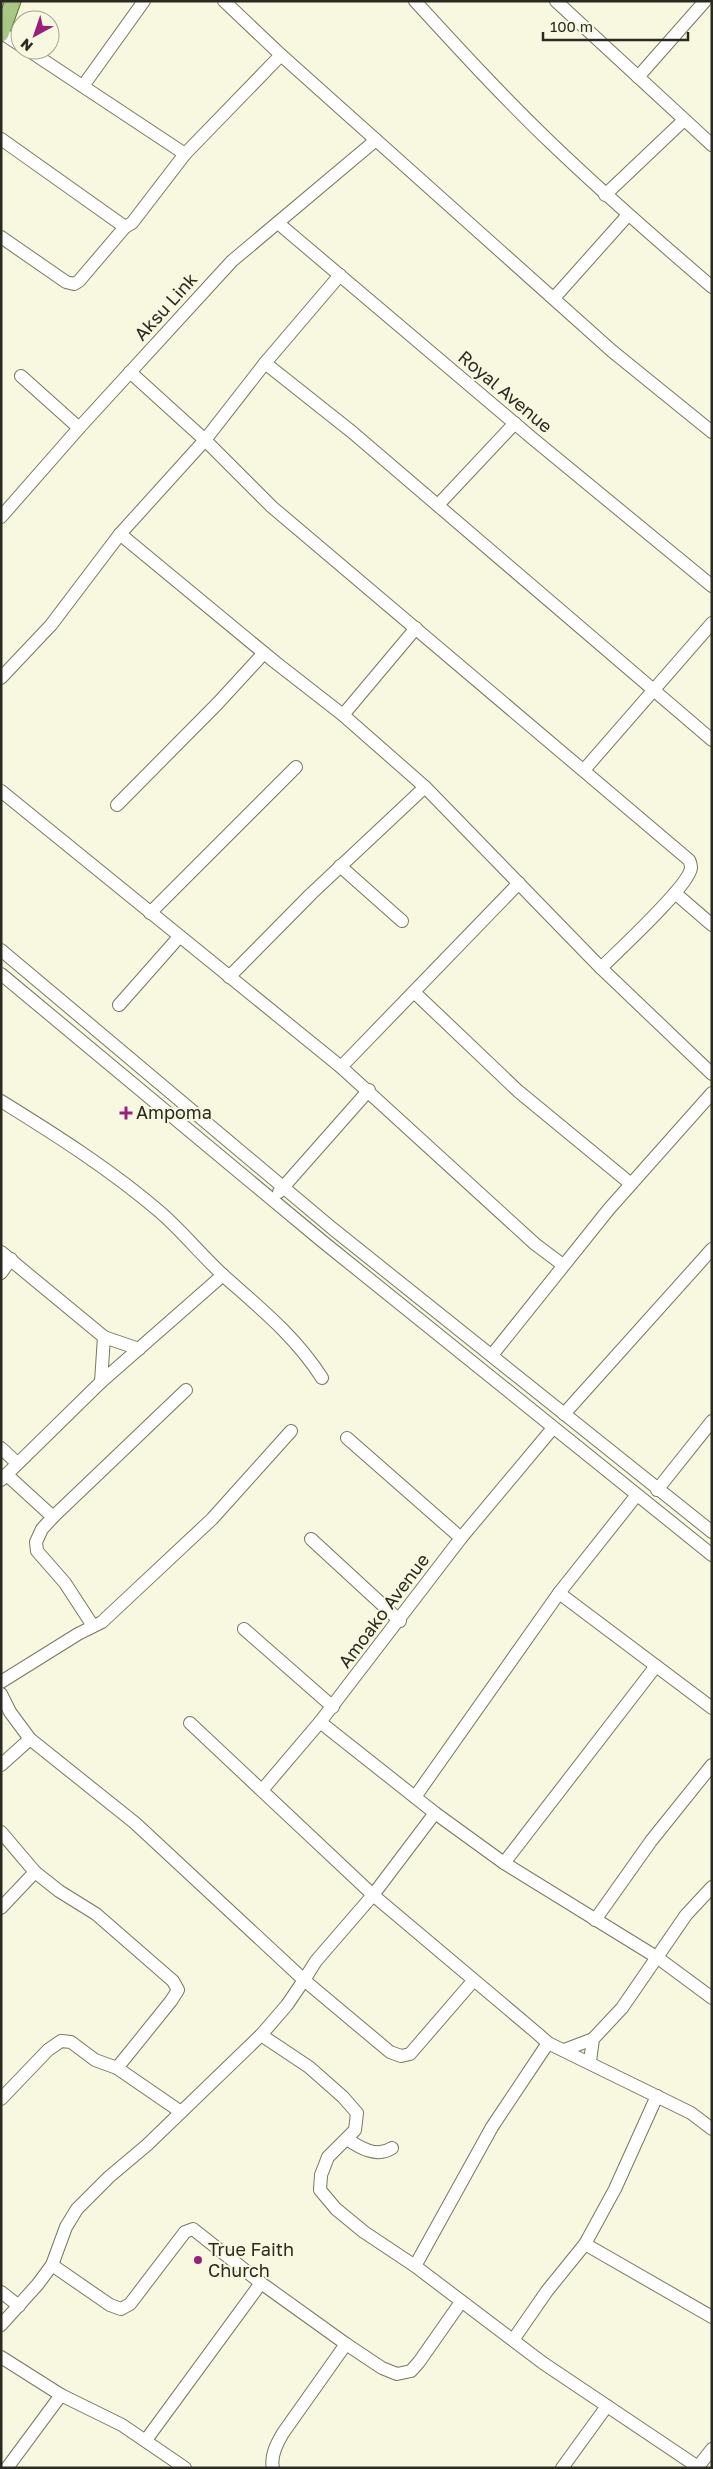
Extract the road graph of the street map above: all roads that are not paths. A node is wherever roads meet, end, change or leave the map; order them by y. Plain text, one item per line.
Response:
1 (13, 1) edge
2 (144, 1) edge
3 (224, 1) edge
4 (415, 1) edge
5 (556, 1) edge
6 (705, 1) edge
7 (712, 7) edge
8 (1, 34) edge
9 (282, 55) junction
10 (43, 60) edge
11 (638, 77) junction
12 (83, 86) junction
13 (684, 120) junction
14 (1, 139) edge
15 (376, 140) junction
16 (712, 145) edge
17 (185, 154) junction
18 (606, 194) junction
19 (628, 215) junction
20 (278, 223) junction
21 (125, 227) junction
22 (1, 236) edge
23 (340, 275) junction
24 (712, 287) edge
25 (554, 298) junction
26 (265, 363) junction
27 (130, 372) junction
28 (21, 376) dead end
29 (515, 423) junction
30 (78, 428) junction
31 (712, 432) edge
32 (205, 440) junction
33 (438, 506) junction
34 (1, 517) edge
35 (120, 534) junction
36 (712, 586) edge
37 (712, 623) edge
38 (416, 628) junction
39 (264, 653) junction
40 (1, 678) edge
41 (653, 688) junction
42 (343, 715) junction
43 (712, 740) edge
44 (296, 767) dead end
45 (584, 770) junction
46 (425, 787) junction
47 (1, 791) edge
48 (117, 805) dead end
49 (340, 866) junction
50 (519, 883) junction
51 (675, 893) junction
52 (150, 913) junction
53 (402, 921) dead end
54 (712, 925) edge
55 (179, 937) junction
56 (1, 950) edge
57 (601, 968) junction
58 (1, 974) edge
59 (229, 977) junction
60 (414, 992) junction
61 (118, 1005) dead end
62 (341, 1067) junction
63 (712, 1074) edge
64 (369, 1090) junction
65 (712, 1093) edge
66 (1, 1101) edge
67 (631, 1184) junction
68 (284, 1187) junction
69 (273, 1200) junction
70 (712, 1249) edge
71 (6, 1256) edge
72 (563, 1266) junction
73 (1, 1273) edge
74 (223, 1275) junction
75 (104, 1337) junction
76 (139, 1349) junction
77 (492, 1355) junction
78 (322, 1378) dead end
79 (101, 1382) junction
80 (186, 1390) dead end
81 (564, 1414) junction
82 (712, 1421) edge
83 (552, 1428) junction
84 (292, 1431) dead end
85 (347, 1438) dead end
86 (1, 1448) edge
87 (17, 1463) junction
88 (4, 1477) edge
89 (657, 1490) junction
90 (636, 1496) junction
91 (53, 1517) junction
92 (712, 1532) edge
93 (461, 1538) junction
94 (311, 1539) dead end
95 (712, 1555) edge
96 (559, 1593) junction
97 (400, 1620) junction
98 (93, 1626) junction
99 (244, 1629) dead end
100 (656, 1666) junction
101 (1, 1682) edge
102 (1, 1694) edge
103 (333, 1707) junction
104 (712, 1708) edge
105 (320, 1722) junction
106 (190, 1723) dead end
107 (30, 1739) junction
108 (1, 1765) edge
109 (712, 1765) edge
110 (263, 1789) junction
111 (415, 1797) junction
112 (435, 1813) junction
113 (1, 1832) edge
114 (504, 1862) junction
115 (35, 1872) junction
116 (712, 1887) edge
117 (373, 1895) junction
118 (1, 1908) edge
119 (595, 1920) junction
120 (658, 1958) junction
121 (304, 1980) junction
122 (473, 1981) junction
123 (712, 1998) edge
124 (261, 2035) junction
125 (593, 2039) junction
126 (548, 2042) junction
127 (564, 2050) junction
128 (590, 2061) junction
129 (117, 2068) junction
130 (657, 2096) junction
131 (1, 2099) edge
132 (181, 2112) junction
133 (712, 2129) edge
134 (347, 2139) junction
135 (392, 2148) dead end
136 (585, 2244) junction
137 (52, 2265) junction
138 (415, 2266) junction
139 (261, 2283) junction
140 (1, 2292) edge
141 (461, 2302) junction
142 (19, 2306) junction
143 (712, 2318) edge
144 (1, 2326) edge
145 (513, 2340) junction
146 (346, 2344) junction
147 (1, 2357) edge
148 (61, 2395) junction
149 (606, 2406) junction
150 (146, 2440) junction
151 (712, 2449) edge
152 (698, 2467) edge
153 (7, 2468) edge
154 (185, 2468) edge
155 (272, 2468) edge
156 (562, 2468) edge

1 - 8 main road
2 - 12 street
3 - 9 street
4 - 18 street
5 - 11 street
6 - 7 street
6 - 11 street
9 - 15 street
9 - 17 street
10 - 12 street
11 - 13 street
12 - 17 street
13 - 16 street
13 - 18 street
14 - 21 street
15 - 20 street, Aksu Link
15 - 25 street
17 - 21 street
18 - 19 street
19 - 24 street
19 - 25 street
20 - 23 street, Royal Avenue
20 - 27 street, Aksu Link
21 - 22 street
23 - 26 street
23 - 29 street, Royal Avenue
25 - 31 street
26 - 32 street
26 - 33 street
27 - 30 street, Aksu Link
27 - 32 street
28 - 30 street
29 - 33 street
29 - 36 street, Royal Avenue
30 - 34 street, Aksu Link
32 - 35 street
32 - 38 street
33 - 41 street
35 - 39 street
35 - 40 street
37 - 41 street
38 - 42 street
38 - 45 street
39 - 42 street
39 - 48 street
41 - 43 street
41 - 45 street
42 - 46 street
44 - 52 street
45 - 51 street
46 - 49 street
46 - 50 street
47 - 52 street
49 - 53 street
49 - 59 street
50 - 57 street
50 - 60 street
51 - 54 street
51 - 57 street
52 - 55 street
55 - 59 street
55 - 61 street
56 - 68 street
57 - 63 street
58 - 69 street
59 - 62 street
60 - 62 street
60 - 67 street
62 - 64 street
64 - 68 street
64 - 72 street
65 - 67 street
66 - 74 street
67 - 72 street
68 - 69 street
68 - 77 street
69 - 83 street
70 - 81 street
71 - 73 street
71 - 75 street
72 - 77 street
74 - 76 street
74 - 78 street
75 - 76 street
75 - 79 street
76 - 79 street
77 - 81 street
79 - 87 street
80 - 91 street
81 - 89 street
82 - 89 street
83 - 90 street
83 - 93 street, Amoako Avenue
84 - 98 street
85 - 93 street
86 - 87 street
87 - 88 street
88 - 91 street
89 - 92 street
90 - 95 street
90 - 96 street
91 - 98 street
93 - 97 street, Amoako Avenue
94 - 97 street
96 - 100 street
96 - 111 street
97 - 103 street, Amoako Avenue
98 - 101 street
99 - 103 street
100 - 104 street
100 - 114 street
102 - 107 street
103 - 105 street, Amoako Avenue
105 - 110 street, Amoako Avenue
105 - 111 street
106 - 110 street
107 - 108 street
107 - 121 street
109 - 119 street
110 - 117 street
111 - 112 street
112 - 114 street
112 - 117 street
113 - 115 street
114 - 119 street
115 - 118 street
115 - 129 street
116 - 120 street
117 - 121 street
117 - 122 street
119 - 120 street
120 - 123 street
120 - 125 street
121 - 122 street
121 - 124 street
122 - 126 street
124 - 132 street
124 - 134 street
125 - 127 street
125 - 128 street
126 - 127 street
126 - 138 street
127 - 128 street
128 - 130 street
129 - 131 street
129 - 132 street
130 - 133 street
130 - 136 street
132 - 137 street
134 - 135 street
134 - 138 street
136 - 143 street
136 - 145 street
137 - 139 street
137 - 142 street
138 - 141 street
139 - 146 street
139 - 150 street
140 - 142 street
141 - 145 street
141 - 146 street
142 - 144 street
145 - 149 street
146 - 155 street
147 - 148 street
148 - 150 street
148 - 153 street
149 - 152 street
149 - 156 street
150 - 154 street
151 - 152 street

